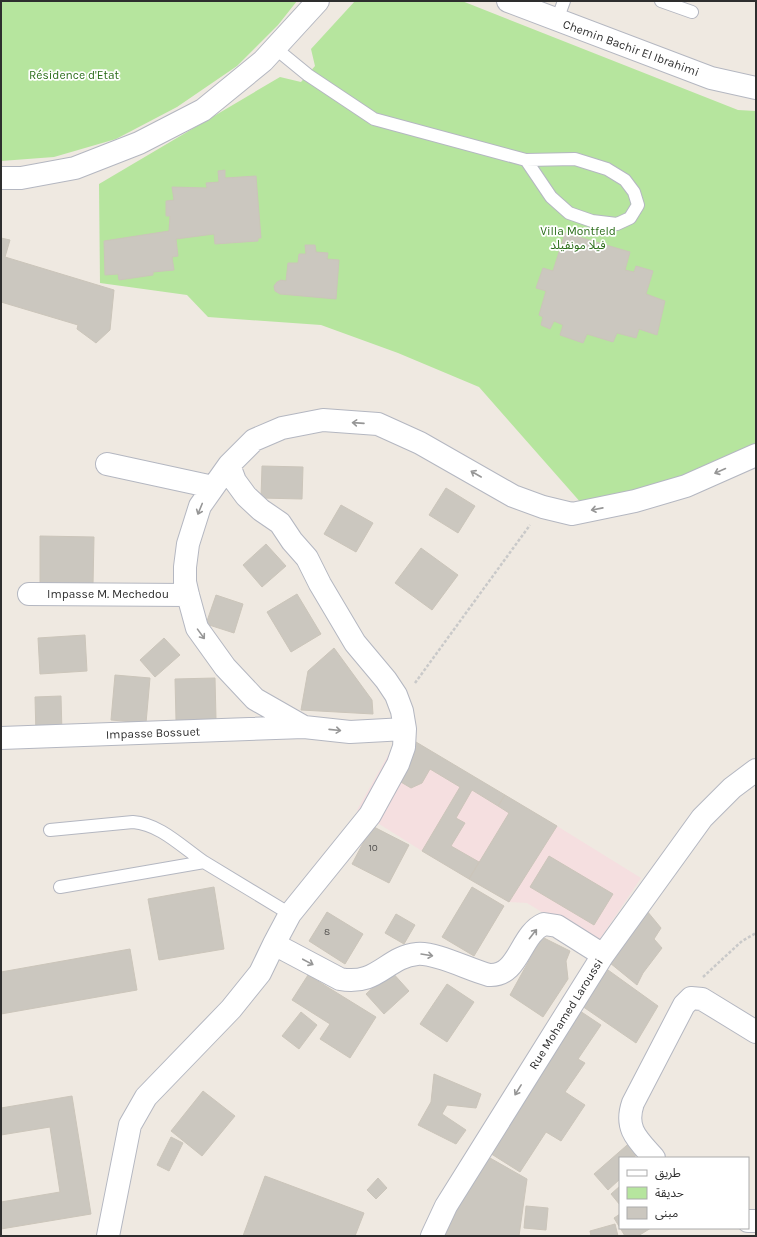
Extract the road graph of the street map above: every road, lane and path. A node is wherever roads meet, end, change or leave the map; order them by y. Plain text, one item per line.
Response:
1 (318, 1) edge
2 (508, 1) edge
3 (661, 1) edge
4 (560, 10) edge
5 (692, 12) dead end
6 (275, 48) junction
7 (756, 88) edge
8 (526, 160) junction
9 (1, 178) edge
10 (756, 455) edge
11 (107, 464) dead end
12 (229, 465) junction
13 (213, 487) junction
14 (543, 507) junction
15 (29, 594) dead end
16 (188, 595) junction
17 (399, 703) junction
18 (304, 727) junction
19 (405, 729) junction
20 (1, 738) edge
21 (756, 770) edge
22 (50, 830) dead end
23 (204, 862) junction
24 (60, 887) dead end
25 (290, 914) junction
26 (756, 933) edge
27 (274, 944) junction
28 (603, 955) junction
29 (691, 998) junction
30 (756, 1032) edge
31 (653, 1157) edge
32 (108, 1236) edge
33 (432, 1236) edge

1 - 6 street
2 - 4 street, Chemin Bachir El Ibrahimi
3 - 5 lane
4 - 7 street, Chemin Bachir El Ibrahimi
6 - 8 lane
6 - 9 street
8 - 8 lane
10 -> 14 street
11 - 13 street
12 - 13 street
14 -> 12 street
12 - 17 street
13 -> 16 street
14 - 17 path
15 - 16 street, Impasse M. Mechedou
16 -> 18 street
17 - 19 street
18 -> 19 street, Impasse Bossuet
18 - 20 street, Impasse Bossuet
19 - 25 street
21 - 28 street
22 - 23 lane
23 - 24 lane
23 - 25 lane
25 - 27 street
26 - 29 path
27 -> 28 street, Rue Mohamed Laroussi
27 - 32 street
28 -> 33 street, Rue Mohamed Laroussi
29 - 30 street
29 - 31 street

